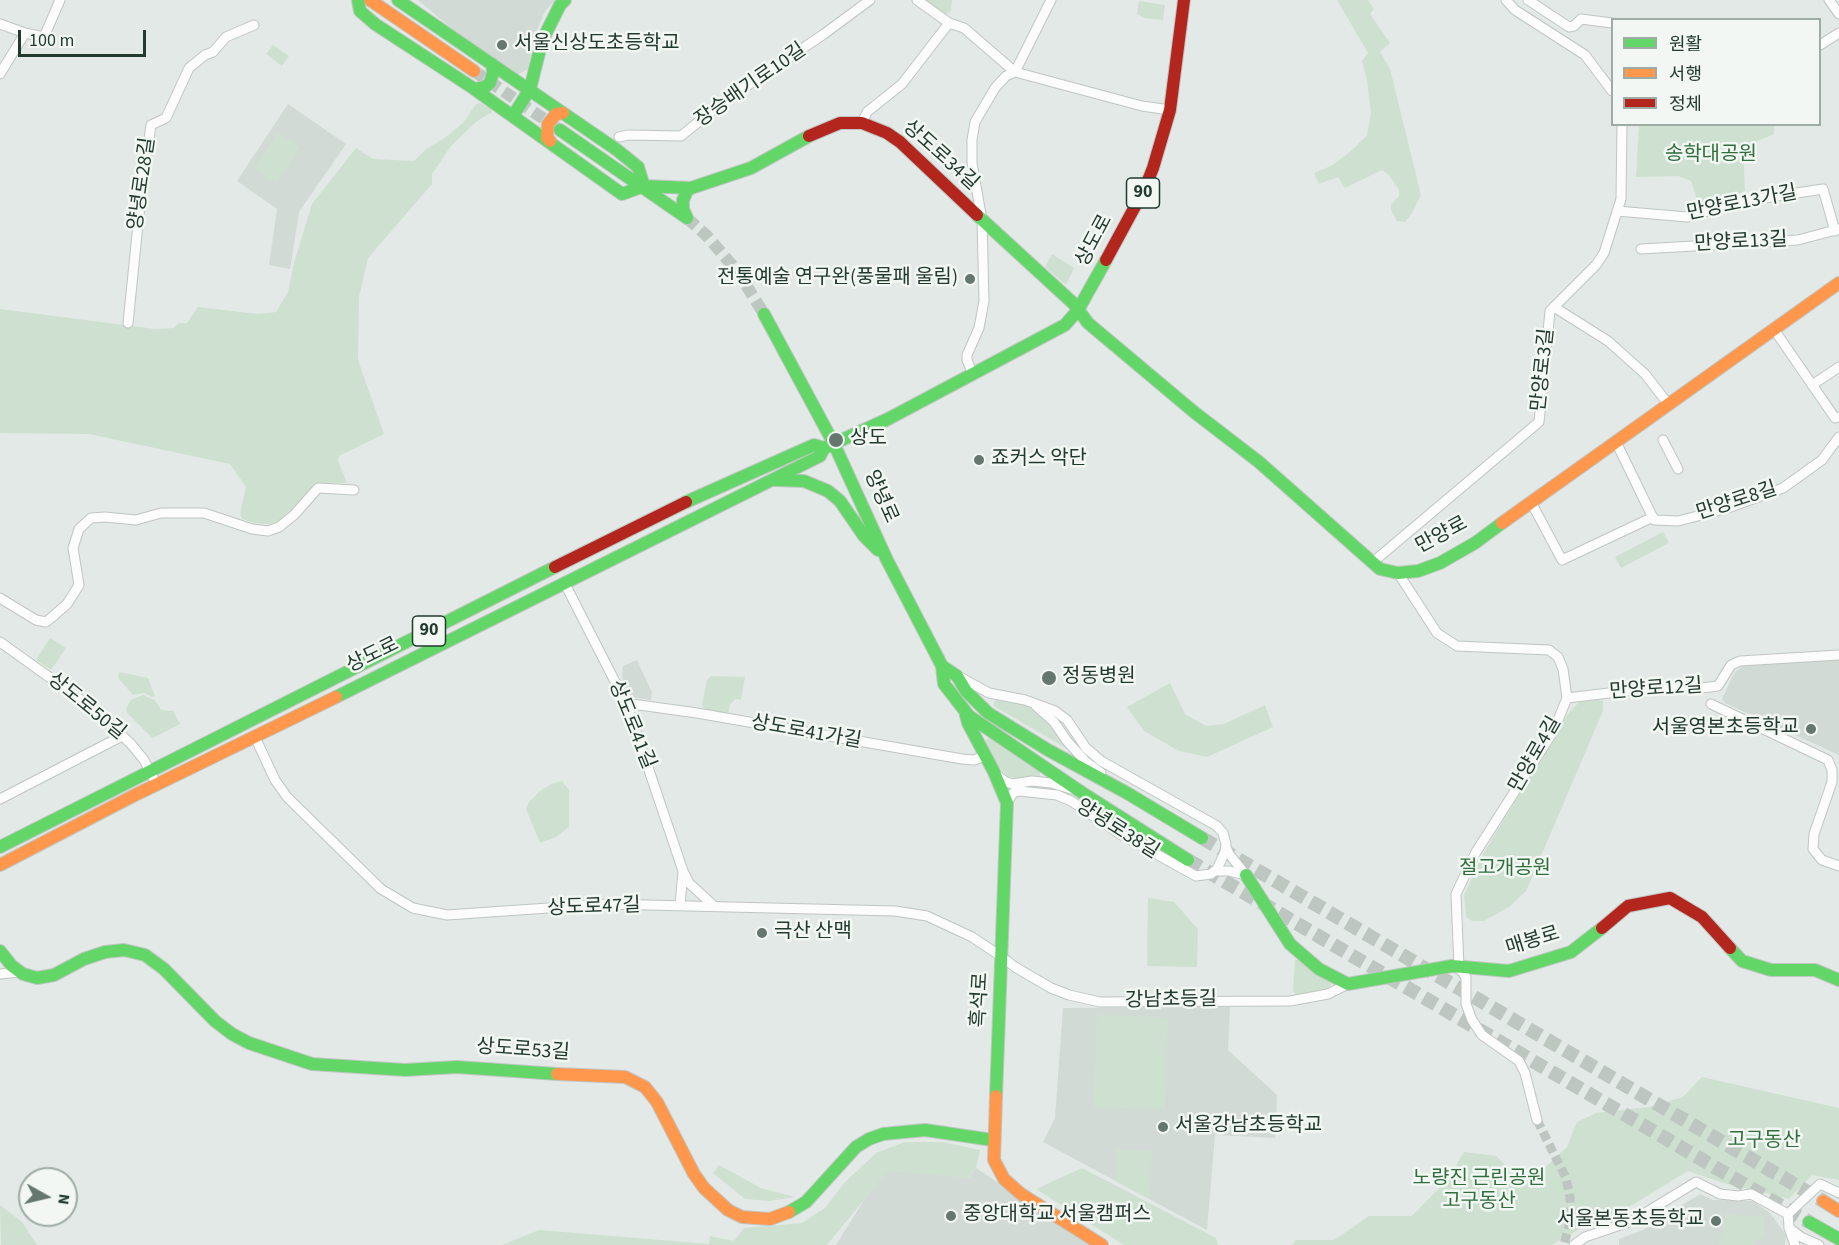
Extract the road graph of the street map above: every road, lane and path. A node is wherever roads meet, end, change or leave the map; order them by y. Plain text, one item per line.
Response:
1 (60, 0) edge
2 (358, 0) edge
3 (370, 0) edge
4 (398, 0) edge
5 (565, 0) edge
6 (870, 0) edge
7 (917, 0) edge
8 (1051, 0) edge
9 (1184, 0) edge
10 (1506, 0) edge
11 (1528, 0) edge
12 (1829, 0) edge
13 (1839, 14) edge
14 (949, 23) junction
15 (1611, 23) edge
16 (0, 24) edge
17 (254, 25) dead end
18 (26, 33) junction
19 (1839, 33) edge
20 (1821, 44) edge
21 (492, 64) junction
22 (474, 71) tunnel mouth
23 (1015, 72) junction
24 (0, 74) edge
25 (475, 89) junction
26 (530, 89) junction
27 (1611, 90) edge
28 (1170, 110) junction
29 (563, 113) junction
30 (513, 116) junction
31 (862, 123) junction
32 (1623, 126) edge
33 (560, 130) tunnel mouth
34 (619, 137) dead end
35 (550, 141) junction
36 (644, 186) junction
37 (691, 188) junction
38 (1617, 211) junction
39 (982, 220) junction
40 (1837, 230) edge
41 (1641, 249) dead end
42 (1839, 283) edge
43 (1554, 307) junction
44 (1078, 310) junction
45 (764, 314) tunnel mouth
46 (128, 323) dead end
47 (1773, 328) junction
48 (1839, 367) edge
49 (974, 374) junction
50 (1812, 385) junction
51 (1669, 405) junction
52 (1839, 417) edge
53 (1839, 437) edge
54 (1663, 440) dead end
55 (1616, 442) junction
56 (829, 446) junction
57 (1678, 469) dead end
58 (770, 480) junction
59 (354, 490) dead end
60 (1531, 502) junction
61 (1653, 517) junction
62 (887, 560) junction
63 (1373, 562) junction
64 (1398, 573) junction
65 (522, 584) junction
66 (565, 584) junction
67 (0, 598) edge
68 (530, 601) junction
69 (0, 642) edge
70 (1839, 655) edge
71 (942, 666) junction
72 (957, 676) junction
73 (1567, 698) junction
74 (1028, 700) junction
75 (1711, 704) dead end
76 (627, 705) junction
77 (965, 711) junction
78 (122, 736) junction
79 (255, 737) junction
80 (986, 756) junction
81 (150, 771) junction
82 (994, 772) junction
83 (157, 785) junction
84 (1014, 790) junction
85 (1127, 793) junction
86 (1084, 794) junction
87 (0, 798) edge
88 (1202, 838) tunnel mouth
89 (0, 847) edge
90 (1226, 847) junction
91 (1188, 860) tunnel mouth
92 (0, 865) edge
93 (1839, 866) edge
94 (683, 871) junction
95 (1215, 871) junction
96 (1246, 875) junction
97 (680, 905) junction
98 (714, 906) junction
99 (0, 951) edge
100 (1002, 957) junction
101 (1459, 968) junction
102 (20, 972) junction
103 (0, 974) edge
104 (1839, 980) edge
105 (1348, 984) junction
106 (1537, 1120) tunnel mouth
107 (993, 1140) junction
108 (1839, 1193) edge
109 (1823, 1201) tunnel mouth
110 (1839, 1210) edge
111 (1788, 1214) junction
112 (1809, 1222) tunnel mouth
113 (1790, 1228) junction
114 (1839, 1239) edge
115 (1102, 1245) edge
116 (1574, 1245) edge
117 (1794, 1245) edge
118 (1819, 1245) edge

1 - 18 street
2 - 25 main road
3 - 22 main road
4 - 21 main road
5 - 26 main road
6 - 34 street, 장승배기로10길
7 - 14 street
8 - 23 street
9 - 28 main road, 상도로 / 90
10 - 27 street
11 - 15 street
12 - 13 street
14 - 23 street
14 - 31 street
16 - 18 street
17 - 46 street, 양녕로28길
18 - 24 street
19 - 20 street
21 - 25 main road
21 - 26 main road
23 - 28 street
23 - 39 street
25 - 30 main road
26 - 29 main road
26 - 30 main road
28 - 44 main road, 상도로 / 90
29 - 35 main road
29 - 36 main road
30 - 35 main road
31 - 37 main road, 상도로34길
31 - 39 main road, 상도로34길
32 - 38 street, 만양로3길
33 - 36 main road
35 - 36 main road, 상도로34길
36 - 37 main road, 상도로34길
36 - 37 main road
38 - 40 street, 만양로13가길
38 - 43 street, 만양로3길
39 - 44 main road, 상도로34길
39 - 49 street
40 - 41 street, 만양로13길
42 - 47 main road, 만양로
43 - 51 street
43 - 63 street, 만양로3길
44 - 49 main road, 상도로 / 90
44 - 63 main road, 만양로
45 - 56 main road, 양녕로
47 - 50 street
47 - 51 main road, 만양로
48 - 50 street
49 - 56 main road, 상도로 / 90
50 - 52 street
51 - 55 main road, 만양로
53 - 61 street, 만양로8길
54 - 57 street
55 - 60 main road, 만양로
55 - 61 street
56 - 58 main road, 상도로 / 90
56 - 62 main road, 양녕로
56 - 65 main road, 상도로 / 90
58 - 62 main road
58 - 66 main road, 상도로 / 90
59 - 67 street
60 - 61 street
60 - 64 main road, 만양로
62 - 71 main road, 양녕로
63 - 64 main road, 만양로
64 - 73 street, 만양로4길
65 - 68 main road
65 - 81 main road, 상도로 / 90
66 - 68 main road, 상도로 / 90
66 - 76 street, 상도로41길
68 - 79 main road, 상도로 / 90
69 - 78 street, 상도로50길
70 - 73 street, 만양로12길
71 - 72 main road, 양녕로
71 - 77 main road, 양녕로
72 - 74 street
72 - 85 main road, 양녕로
73 - 101 street, 만양로4길
74 - 85 street
74 - 90 street
75 - 93 street
76 - 80 street, 상도로41가길
76 - 94 street, 상도로41길
77 - 80 main road, 흑석로
77 - 86 main road, 양녕로
78 - 81 street, 상도로50길
78 - 87 street
79 - 83 main road, 상도로 / 90
79 - 97 street, 상도로47길
80 - 82 main road, 흑석로
81 - 83 street, 상도로50길
81 - 89 main road, 상도로 / 90
82 - 84 main road, 흑석로
82 - 84 street
83 - 92 main road, 상도로 / 90
84 - 86 street
84 - 95 street, 양녕로38길
84 - 100 main road, 흑석로
85 - 88 main road, 양녕로
86 - 91 main road, 양녕로
90 - 95 street
90 - 96 street
94 - 97 street, 상도로41길
94 - 98 street, 상도로41길
95 - 96 street, 양녕로38길
96 - 105 main road
97 - 98 street, 상도로47길
98 - 100 street, 상도로47길
99 - 102 main road
100 - 105 street, 강남초등길
100 - 107 main road, 흑석로
101 - 104 main road, 매봉로
101 - 105 main road, 매봉로
101 - 106 street, 만양로4길
102 - 103 street
102 - 107 main road, 상도로53길
107 - 115 main road, 흑석로
108 - 111 street
109 - 110 main road
111 - 113 street
111 - 116 street
112 - 114 main road
113 - 117 street
113 - 118 street

